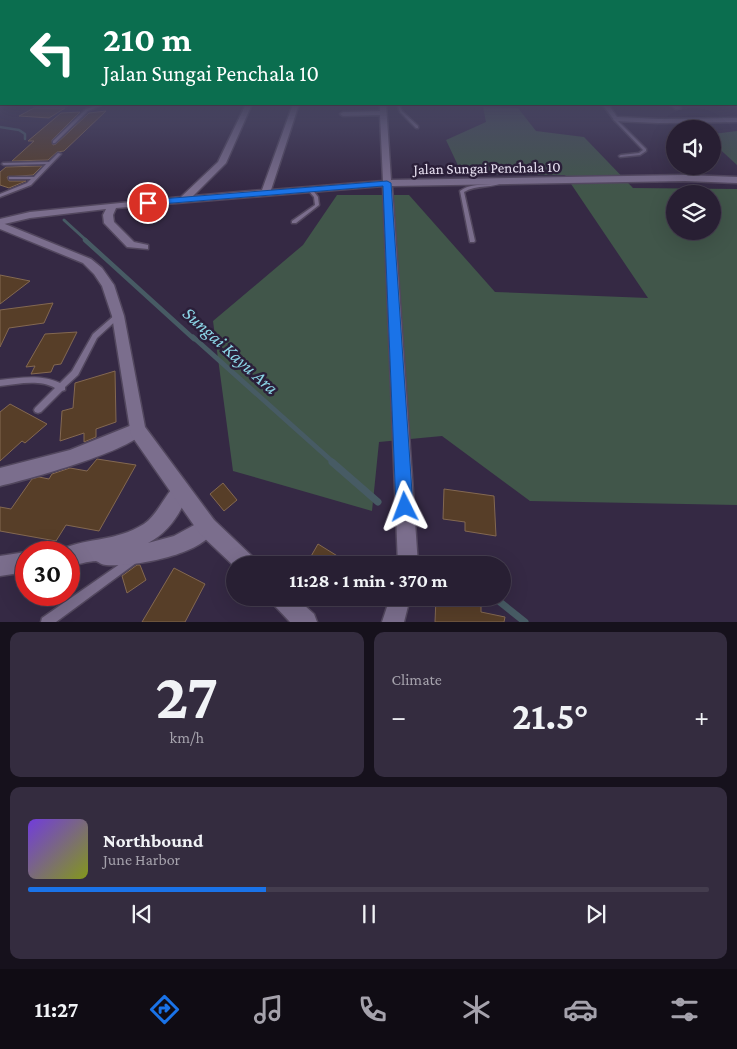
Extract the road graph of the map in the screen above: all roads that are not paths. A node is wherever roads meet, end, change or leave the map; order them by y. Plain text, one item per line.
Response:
1 (65, 132) edge
2 (236, 132) edge
3 (286, 132) edge
4 (384, 132) edge
5 (628, 132) edge
6 (54, 142) dead end
7 (59, 154) dead end
8 (621, 156) dead end
9 (50, 163) junction
10 (4, 164) dead end
11 (11, 178) dead end
12 (36, 178) junction
13 (737, 180) edge
14 (504, 181) junction
15 (387, 183) junction
16 (310, 190) junction
17 (265, 194) junction
18 (0, 196) edge
19 (184, 200) junction
20 (112, 205) junction
21 (294, 222) dead end
22 (0, 223) edge
23 (472, 240) dead end
24 (144, 248) dead end
25 (118, 316) junction
26 (0, 383) edge
27 (62, 388) junction
28 (38, 410) dead end
29 (137, 430) junction
30 (0, 477) edge
31 (180, 492) junction
32 (207, 527) junction
33 (145, 533) junction
34 (80, 554) edge
35 (80, 555) edge
36 (140, 555) junction
37 (238, 556) edge
38 (408, 556) edge
39 (15, 564) edge
40 (0, 566) edge
41 (289, 606) edge
42 (398, 606) edge
43 (46, 622) edge
44 (306, 622) edge
45 (393, 622) edge

1 - 6 lane
2 - 19 street
3 - 17 street
4 - 15 street
5 - 8 lane
7 - 9 lane
9 - 10 lane
9 - 12 lane
11 - 12 lane
12 - 18 lane
13 - 14 street, Jalan Sungai Penchala 10
14 - 15 street, Jalan Sungai Penchala 10
14 - 23 lane
15 - 16 street, Jalan Sungai Penchala 10
15 - 38 street
16 - 17 street, Jalan Sungai Penchala 10
16 - 21 lane
17 - 19 street, Jalan Sungai Penchala 10
19 - 20 street, Jalan Sungai Penchala 10
20 - 22 street, Jalan Sungai Penchala 10
20 - 24 street
22 - 25 street
25 - 27 lane
25 - 29 street
26 - 27 lane
27 - 28 lane
29 - 30 street
29 - 31 street
31 - 32 street
31 - 33 street
32 - 36 street
32 - 37 street
33 - 34 street
33 - 36 lane
35 - 36 street
36 - 43 lane
39 - 40 street
41 - 44 street
42 - 45 street

